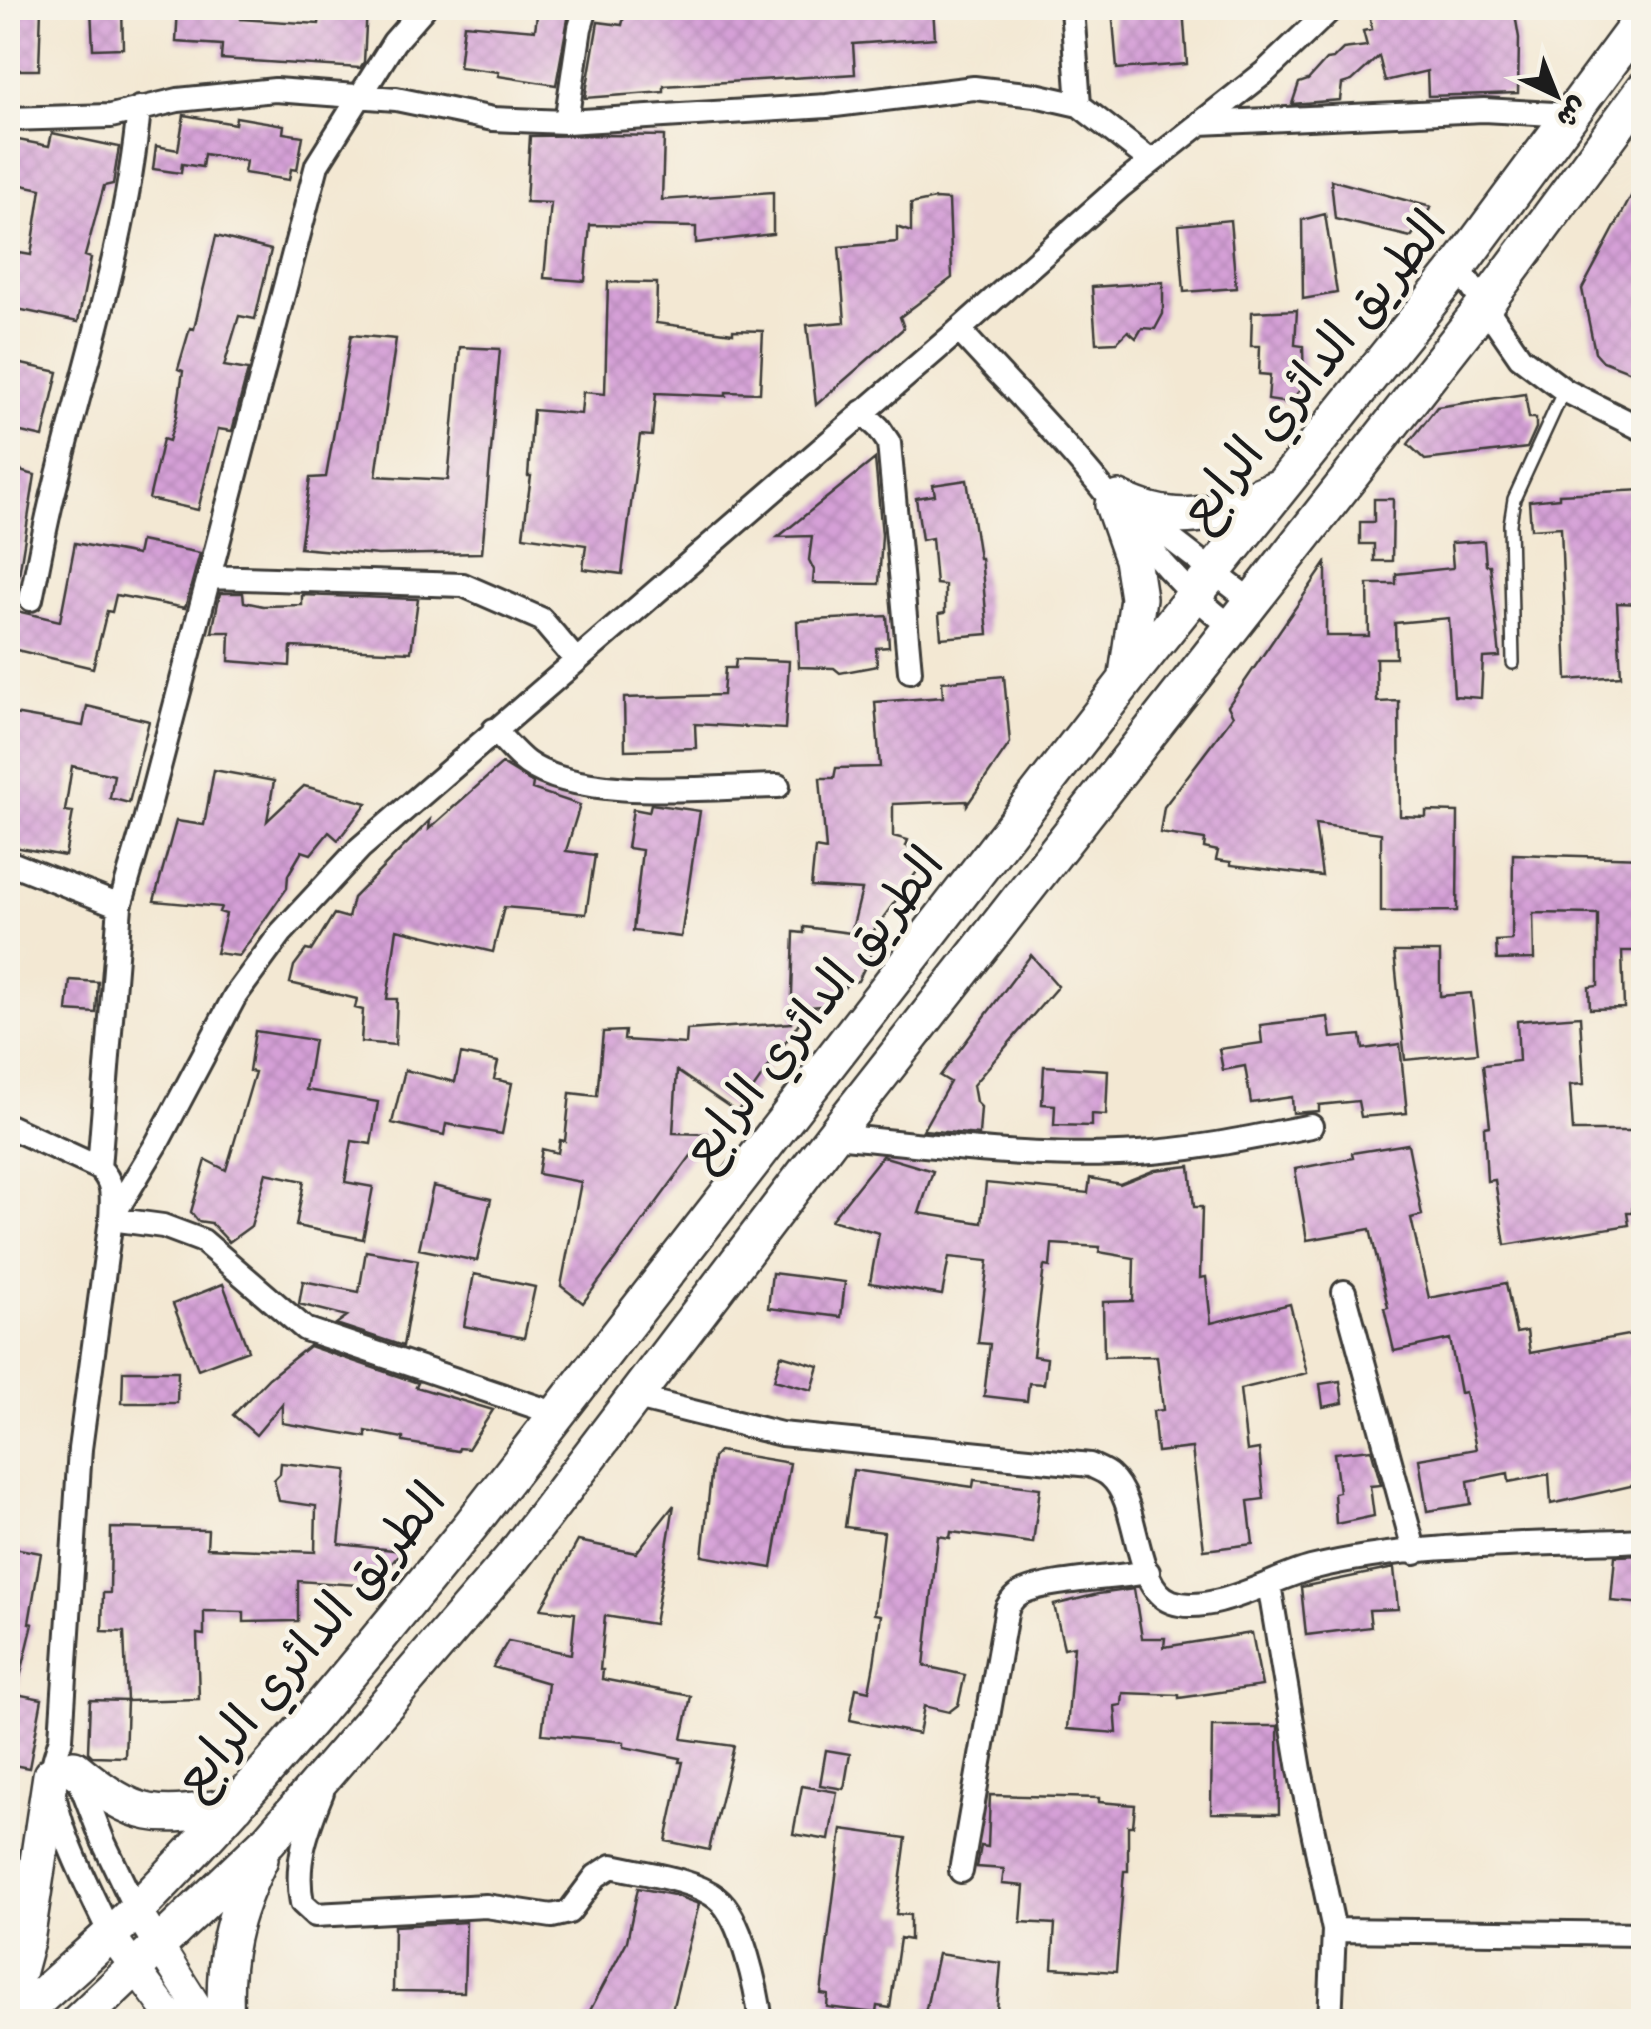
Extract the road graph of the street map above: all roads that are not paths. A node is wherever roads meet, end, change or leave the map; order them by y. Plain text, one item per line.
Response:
1 (424, 8) edge
2 (586, 8) edge
3 (1072, 8) edge
4 (1332, 8) edge
5 (1644, 16) edge
6 (1644, 89) edge
7 (360, 95) junction
8 (1079, 105) junction
9 (139, 108) junction
10 (1572, 115) junction
11 (8, 118) edge
12 (566, 122) junction
13 (1200, 123) junction
14 (1151, 161) junction
15 (1458, 267) junction
16 (1484, 306) junction
17 (960, 330) junction
18 (1564, 390) junction
19 (862, 412) junction
20 (1644, 430) edge
21 (1278, 488) junction
22 (1111, 497) junction
23 (209, 577) junction
24 (1203, 583) junction
25 (30, 599) dead end
26 (1241, 614) junction
27 (576, 659) junction
28 (1513, 662) dead end
29 (910, 670) dead end
30 (1126, 679) junction
31 (494, 730) junction
32 (778, 786) dead end
33 (8, 862) edge
34 (120, 906) junction
35 (8, 1126) edge
36 (1311, 1126) dead end
37 (833, 1136) junction
38 (99, 1168) junction
39 (110, 1218) junction
40 (1344, 1292) dead end
41 (636, 1398) junction
42 (558, 1414) junction
43 (1644, 1540) edge
44 (1416, 1553) junction
45 (1148, 1572) junction
46 (1268, 1584) junction
47 (62, 1760) junction
48 (329, 1774) junction
49 (236, 1805) junction
50 (269, 1840) junction
51 (961, 1871) dead end
52 (123, 1922) junction
53 (1334, 1930) junction
54 (1644, 1934) edge
55 (148, 1956) junction
56 (8, 2007) edge
57 (14, 2022) edge
58 (78, 2022) edge
59 (175, 2022) edge
60 (207, 2022) edge
61 (226, 2022) edge
62 (761, 2022) edge
63 (1330, 2022) edge

1 - 7 street
2 - 12 street
3 - 8 street
4 - 13 street
5 - 10 main road, الطريق الدائري الرابع
6 - 16 main road, الطريق الدائري الرابع
7 - 9 street
7 - 12 street
7 - 23 street
8 - 12 street
8 - 14 street
9 - 11 street
9 - 25 street
10 - 13 street
10 - 15 main road, الطريق الدائري الرابع
13 - 14 street
14 - 17 street
15 - 16 street
15 - 21 main road, الطريق الدائري الرابع
16 - 18 street
16 - 26 main road, الطريق الدائري الرابع
17 - 19 street
17 - 22 street
18 - 20 street
18 - 28 lane
19 - 27 street
19 - 29 street
21 - 22 main road
21 - 24 main road, الطريق الدائري الرابع
22 - 24 street
22 - 24 street
22 - 30 main road
23 - 27 street
23 - 34 street
24 - 26 street
24 - 26 street
24 - 30 main road, الطريق الدائري الرابع
26 - 37 main road, الطريق الدائري الرابع
27 - 31 street
30 - 42 main road, الطريق الدائري الرابع
31 - 32 street
31 - 39 street
33 - 34 street
34 - 38 street
35 - 38 street
36 - 37 street
37 - 41 main road, الطريق الدائري الرابع
38 - 39 street
39 - 42 street
39 - 47 street
40 - 44 street
41 - 45 street
41 - 48 main road, الطريق الدائري الرابع
42 - 49 main road, الطريق الدائري الرابع
43 - 44 street
44 - 46 street
45 - 46 street
45 - 51 street
46 - 53 street
47 - 49 main road
47 - 52 street
47 - 52 street
47 - 56 main road
48 - 50 main road, الطريق الدائري الرابع
48 - 62 street
49 - 52 main road, الطريق الدائري الرابع
50 - 55 main road, الطريق الدائري الرابع
50 - 61 main road
52 - 55 street
52 - 57 main road, الطريق الدائري الرابع
53 - 54 street
53 - 63 street
55 - 58 main road, الطريق الدائري الرابع
55 - 59 street
55 - 60 street

